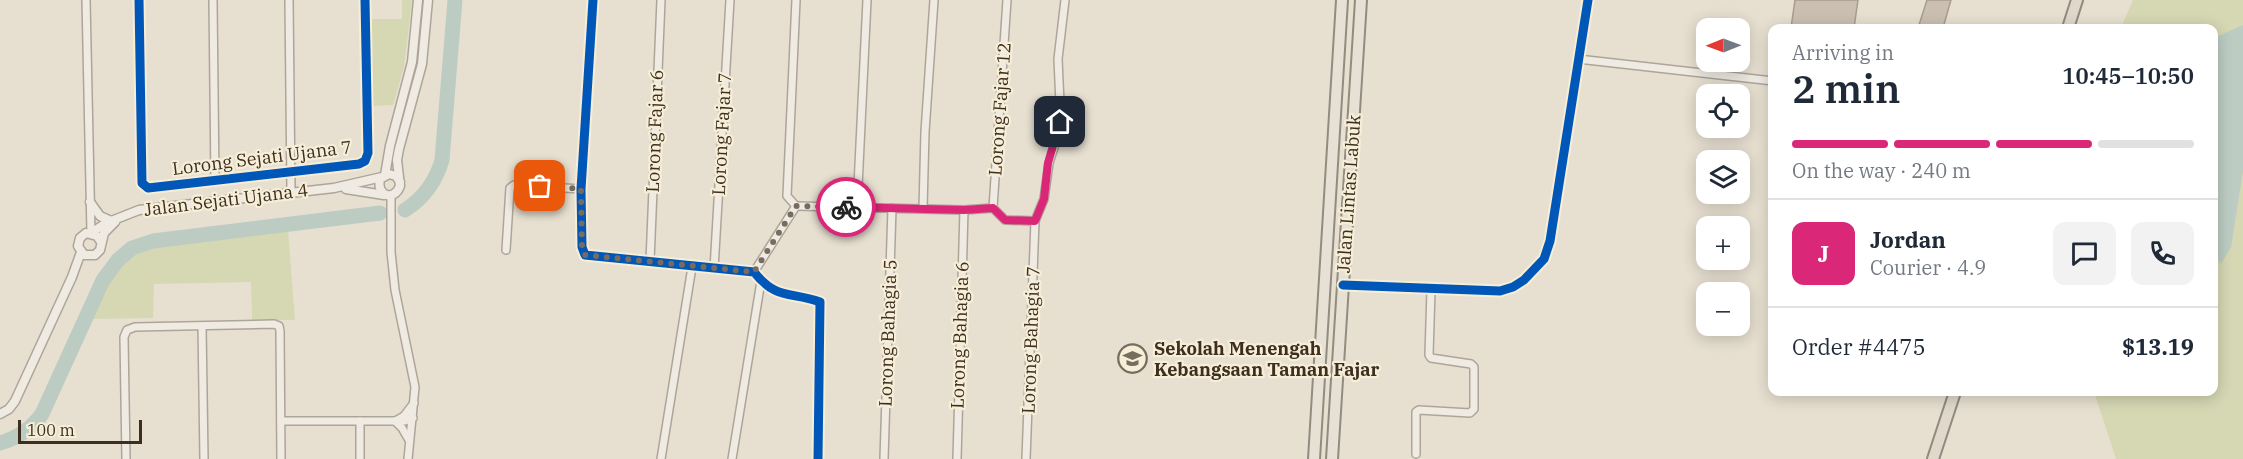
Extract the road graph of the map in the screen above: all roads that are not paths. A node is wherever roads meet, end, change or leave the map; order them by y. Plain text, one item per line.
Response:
1 (86, 0) edge
2 (139, 0) edge
3 (213, 0) edge
4 (289, 0) edge
5 (365, 0) edge
6 (418, 0) edge
7 (428, 0) edge
8 (593, 0) edge
9 (661, 0) edge
10 (730, 0) edge
11 (796, 0) edge
12 (867, 0) edge
13 (934, 0) edge
14 (1007, 0) edge
15 (1065, 0) edge
16 (1342, 0) edge
17 (1361, 0) edge
18 (1588, 0) edge
19 (2077, 0) edge
20 (2082, 0) edge
21 (2069, 24) edge
22 (2074, 24) edge
23 (1578, 59) junction
24 (1768, 80) edge
25 (291, 172) junction
26 (384, 176) junction
27 (215, 181) junction
28 (400, 182) junction
29 (334, 188) junction
30 (581, 189) junction
31 (291, 191) junction
32 (388, 195) junction
33 (90, 200) junction
34 (796, 206) junction
35 (857, 207) junction
36 (892, 208) junction
37 (923, 208) junction
38 (993, 208) junction
39 (964, 210) junction
40 (115, 219) junction
41 (1035, 221) junction
42 (88, 233) junction
43 (101, 242) junction
44 (506, 250) dead end
45 (84, 254) junction
46 (650, 261) junction
47 (692, 267) junction
48 (714, 269) junction
49 (754, 272) junction
50 (762, 281) junction
51 (1343, 285) junction
52 (1431, 290) junction
53 (202, 326) junction
54 (1954, 396) edge
55 (1960, 396) edge
56 (415, 400) junction
57 (0, 414) edge
58 (413, 418) junction
59 (281, 421) junction
60 (360, 421) junction
61 (395, 421) junction
62 (410, 445) junction
63 (1416, 454) dead end
64 (126, 459) edge
65 (204, 459) edge
66 (281, 459) edge
67 (360, 459) edge
68 (408, 459) edge
69 (661, 459) edge
70 (732, 459) edge
71 (818, 459) edge
72 (884, 459) edge
73 (957, 459) edge
74 (1026, 459) edge
75 (1314, 459) edge
76 (1332, 459) edge
77 (1933, 459) edge
78 (1939, 459) edge

1 - 33 street
2 - 27 street, Lorong Sejati Ujana 7
3 - 27 street
4 - 25 street
5 - 25 street, Lorong Sejati Ujana 7
6 - 26 street
7 - 28 street
8 - 30 street
9 - 46 street, Lorong Fajar 6
10 - 48 street, Lorong Fajar 7
11 - 34 street
12 - 35 street
13 - 37 street
14 - 38 street, Lorong Fajar 12
15 - 41 street, Lorong Bahagia 7
16 - 75 main road, Jalan Lintas Labuk
17 - 51 main road, Jalan Lintas Labuk
18 - 23 street
19 - 21 highway
20 - 22 highway
23 - 24 street
23 - 52 street
25 - 27 street, Lorong Sejati Ujana 7
25 - 31 street
26 - 28 street
26 - 29 street, Jalan Sejati Ujana 4
26 - 32 street
28 - 32 street
29 - 31 street, Jalan Sejati Ujana 4
29 - 32 street, Jalan Sejati Ujana 4
30 - 44 street
30 - 46 street
31 - 40 street, Jalan Sejati Ujana 4
32 - 56 street
33 - 40 street
33 - 42 street
34 - 35 street
34 - 49 street
35 - 36 street
36 - 37 street
36 - 72 street, Lorong Bahagia 5
37 - 39 street
38 - 39 street
38 - 41 street
39 - 73 street, Lorong Bahagia 6
40 - 42 street, Jalan Sejati Ujana 4
40 - 43 street, Jalan Sejati Ujana 4
41 - 74 street, Lorong Bahagia 7
42 - 43 street
42 - 45 street
43 - 45 street
45 - 57 street
46 - 47 street
47 - 48 street
47 - 69 street
48 - 49 street
49 - 50 street
50 - 70 street
50 - 71 street
51 - 52 street
51 - 76 main road, Jalan Lintas Labuk
52 - 63 street
53 - 59 street
53 - 64 street
53 - 65 street
54 - 77 highway
55 - 78 highway
56 - 58 street
56 - 61 street
58 - 61 street
58 - 62 street
59 - 60 street
59 - 66 street
60 - 61 street
60 - 67 street
61 - 62 street
62 - 68 street

